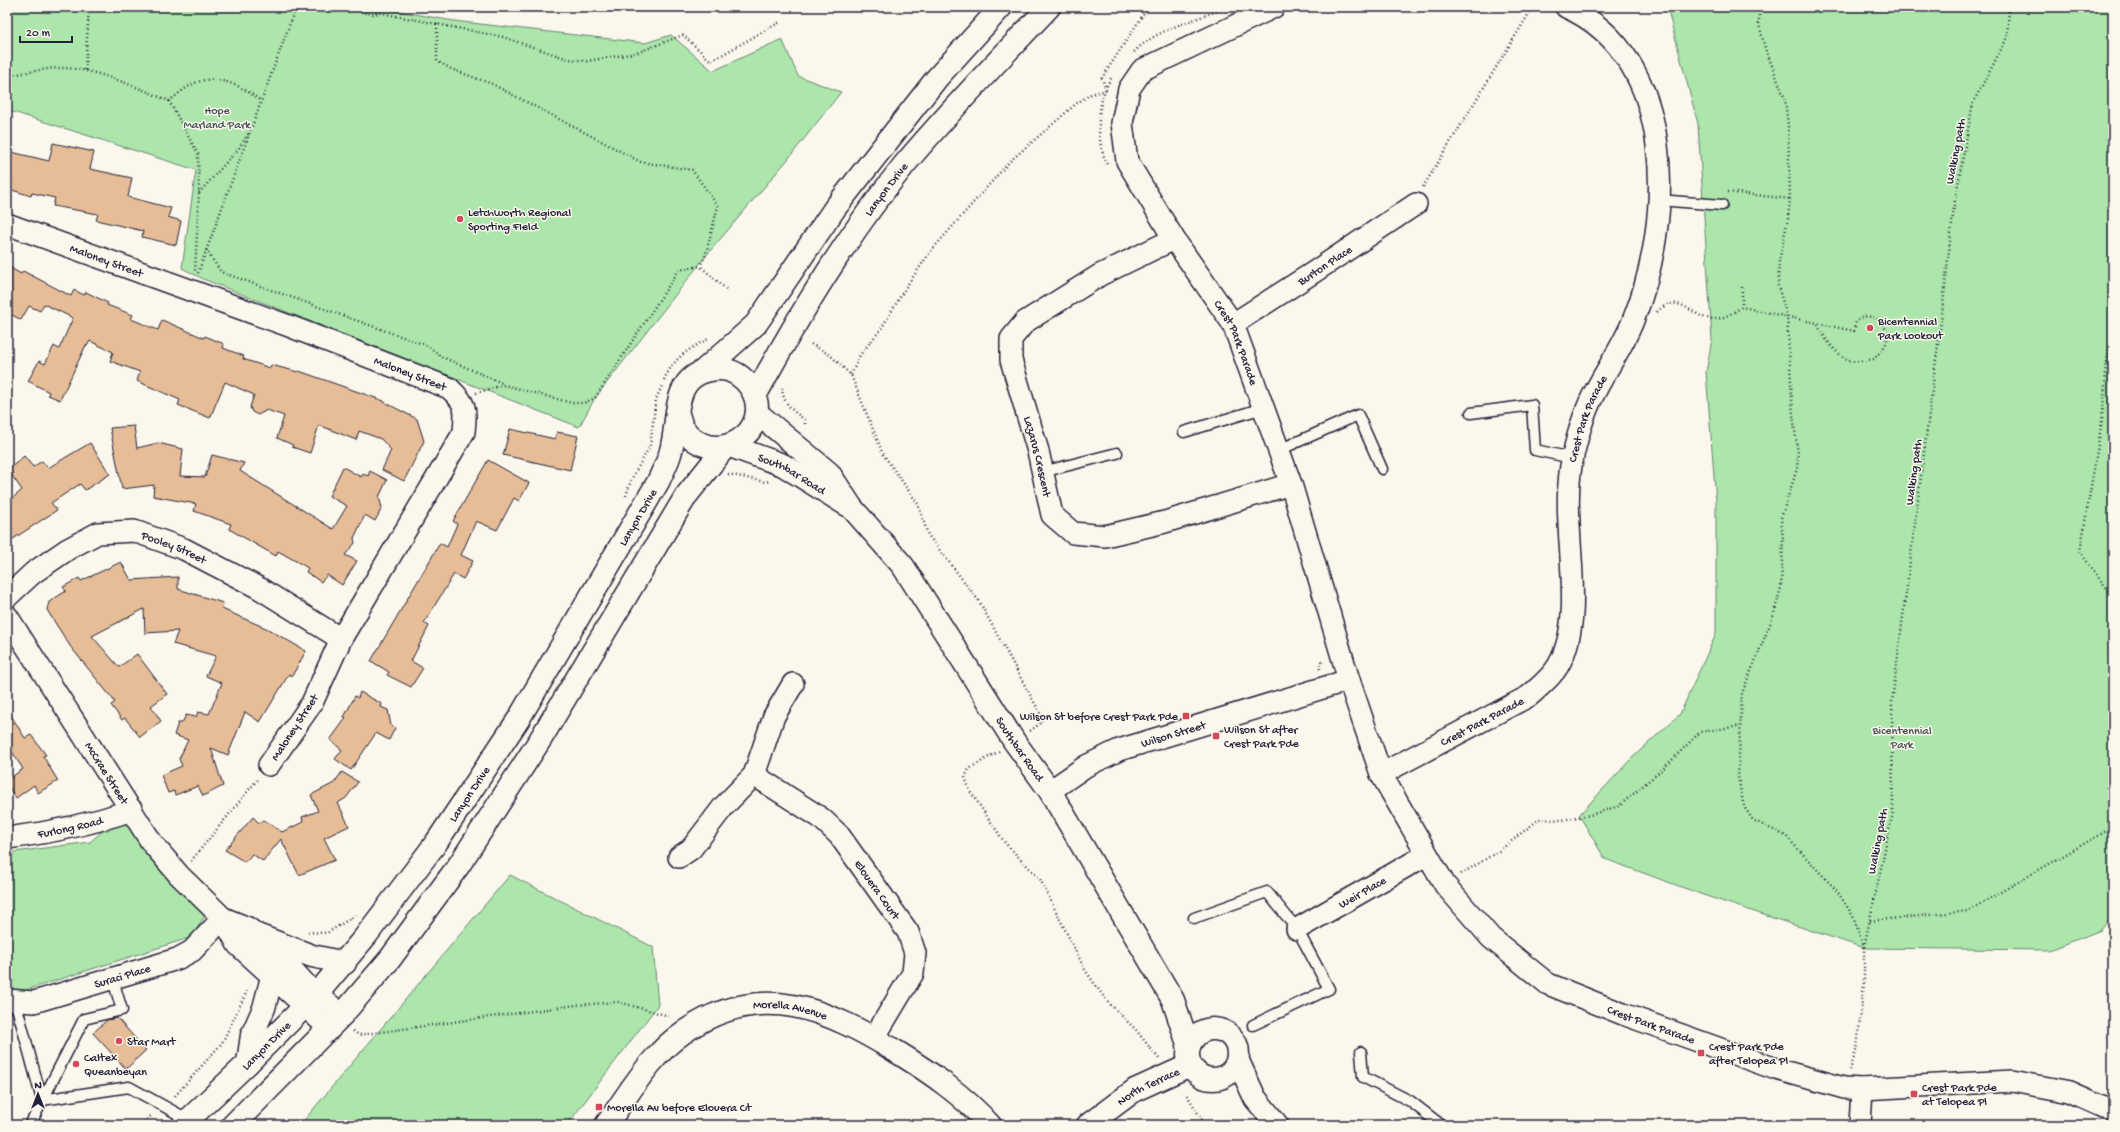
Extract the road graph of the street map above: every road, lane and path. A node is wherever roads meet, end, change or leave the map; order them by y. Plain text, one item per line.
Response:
1 (89, 7) edge
2 (296, 7) edge
3 (333, 7) edge
4 (1001, 7) edge
5 (1049, 7) edge
6 (1148, 7) edge
7 (1274, 7) edge
8 (1533, 7) edge
9 (1566, 7) edge
10 (1759, 7) edge
11 (2009, 7) edge
12 (780, 22) dead end
13 (437, 24) junction
14 (85, 70) junction
15 (7, 75) edge
16 (1129, 89) junction
17 (1106, 90) junction
18 (170, 101) junction
19 (261, 102) junction
20 (251, 130) junction
21 (199, 193) junction
22 (1768, 197) dead end
23 (1790, 199) junction
24 (1658, 200) junction
25 (1416, 204) joint
26 (1722, 205) dead end
27 (7, 224) edge
28 (1174, 239) junction
29 (206, 250) junction
30 (700, 266) junction
31 (193, 286) junction
32 (1742, 286) dead end
33 (726, 289) dead end
34 (1742, 307) junction
35 (1656, 313) dead end
36 (1787, 316) junction
37 (1816, 322) junction
38 (1233, 324) junction
39 (2113, 330) edge
40 (811, 344) dead end
41 (703, 371) junction
42 (504, 385) junction
43 (461, 399) junction
44 (756, 404) junction
45 (1264, 408) junction
46 (677, 411) junction
47 (1471, 414) dead end
48 (1184, 432) dead end
49 (727, 446) junction
50 (1279, 450) junction
51 (1117, 453) dead end
52 (1572, 458) junction
53 (1382, 469) dead end
54 (1042, 472) junction
55 (1291, 484) junction
56 (852, 508) junction
57 (7, 597) edge
58 (2113, 597) edge
59 (7, 616) edge
60 (341, 639) junction
61 (1349, 680) junction
62 (793, 684) dead end
63 (1740, 726) junction
64 (268, 765) joint
65 (1381, 774) junction
66 (754, 775) junction
67 (1050, 790) junction
68 (132, 810) junction
69 (2113, 827) edge
70 (7, 838) edge
71 (1426, 855) junction
72 (679, 857) dead end
73 (179, 875) junction
74 (1445, 885) junction
75 (223, 918) junction
76 (1194, 918) dead end
77 (1870, 922) junction
78 (1297, 929) junction
79 (257, 935) junction
80 (1864, 948) junction
81 (345, 963) junction
82 (272, 977) junction
83 (113, 980) junction
84 (11, 1000) edge
85 (310, 1000) junction
86 (1173, 1000) junction
87 (669, 1016) dead end
88 (336, 1021) junction
89 (1253, 1024) dead end
90 (1212, 1029) junction
91 (874, 1038) junction
92 (1361, 1052) dead end
93 (1189, 1056) junction
94 (1238, 1060) junction
95 (248, 1063) junction
96 (1216, 1078) junction
97 (1853, 1088) junction
98 (1187, 1095) dead end
99 (1256, 1098) junction
100 (42, 1100) junction
101 (2113, 1111) edge
102 (186, 1123) edge
103 (30, 1125) edge
104 (233, 1125) edge
105 (606, 1125) edge
106 (990, 1125) edge
107 (1088, 1125) edge
108 (1108, 1125) edge
109 (1205, 1125) edge
110 (1277, 1125) edge
111 (1441, 1125) edge
112 (1860, 1125) edge

1 - 14 path
2 - 19 path
3 - 13 path
4 - 41 main road
5 - 44 main road, Lanyon Drive
6 - 17 path
7 - 16 street, Crest Park Parade
8 - 25 path
9 - 24 street, Crest Park Parade
10 - 23 path
11 - 77 path, Walking path
12 - 13 path
13 - 30 path
14 - 15 path
14 - 18 path
16 - 17 path
16 - 28 street, Crest Park Parade
17 - 40 path
18 - 19 path
18 - 21 path
19 - 20 path
20 - 21 path
20 - 29 path
21 - 31 path
22 - 23 path
23 - 36 path
24 - 26 lane
24 - 52 street, Crest Park Parade
25 - 38 street, Burton Place
27 - 31 street, Maloney Street
28 - 38 street, Crest Park Parade
28 - 54 street, Lazarus Crescent
29 - 31 path
29 - 42 path
30 - 33 path
30 - 42 path
31 - 43 street, Maloney Street
32 - 34 path
34 - 35 path
34 - 36 path
36 - 37 path
36 - 63 path
37 - 37 path
38 - 45 street, Crest Park Parade
39 - 58 path
41 - 44 main road
41 - 46 main road
42 - 43 path
43 - 60 street, Maloney Street
44 - 49 main road
44 - 56 main road, Southbar Road
45 - 48 lane
45 - 50 street, Crest Park Parade
46 - 49 main road
46 - 81 main road, Lanyon Drive
47 - 52 lane
49 - 56 main road, Southbar Road
49 - 88 main road
50 - 53 lane
50 - 55 street, Crest Park Parade
51 - 54 lane
52 - 65 street, Crest Park Parade
54 - 55 street, Lazarus Crescent
55 - 61 street, Crest Park Parade
56 - 67 main road, Southbar Road
57 - 60 street, Pooley Street
59 - 68 street, McCrae Street
60 - 64 street, Maloney Street
61 - 65 street, Crest Park Parade
61 - 67 street, Wilson Street
62 - 66 street
63 - 74 path
63 - 80 path
64 - 73 path
65 - 71 street, Crest Park Parade
66 - 72 street
66 - 91 street, Elouera Court
67 - 86 main road, Southbar Road
68 - 70 street, Furlong Road
68 - 73 street, McCrae Street
69 - 77 path
71 - 74 street, Crest Park Parade
71 - 78 street, Weir Place
73 - 75 street, McCrae Street
74 - 97 street, Crest Park Parade
75 - 79 street, McCrae Street
75 - 82 street, McCrae Street
75 - 83 street, Suraci Place
76 - 78 lane
77 - 80 path, Walking path
78 - 89 lane
79 - 81 main road
79 - 85 street, McCrae Street
80 - 97 path
81 - 85 main road, Lanyon Drive
82 - 85 street, McCrae Street
82 - 95 main road
83 - 84 street, Suraci Place
83 - 100 lane
84 - 100 lane
85 - 88 street, McCrae Street
85 - 95 main road, Lanyon Drive
86 - 90 main road, Southbar Road
86 - 93 main road, Southbar Road
87 - 88 path
88 - 104 main road
90 - 93 main road
90 - 94 main road
91 - 105 main road, Morella Avenue
91 - 106 main road, Morella Avenue
92 - 111 lane
93 - 96 main road
93 - 107 main road, North Terrace
94 - 96 main road
94 - 99 main road
95 - 102 main road, Lanyon Drive
96 - 99 main road
96 - 108 main road, North Terrace
97 - 101 street, Crest Park Parade
97 - 112 street
98 - 109 path
99 - 110 main road
100 - 102 lane
100 - 103 lane

